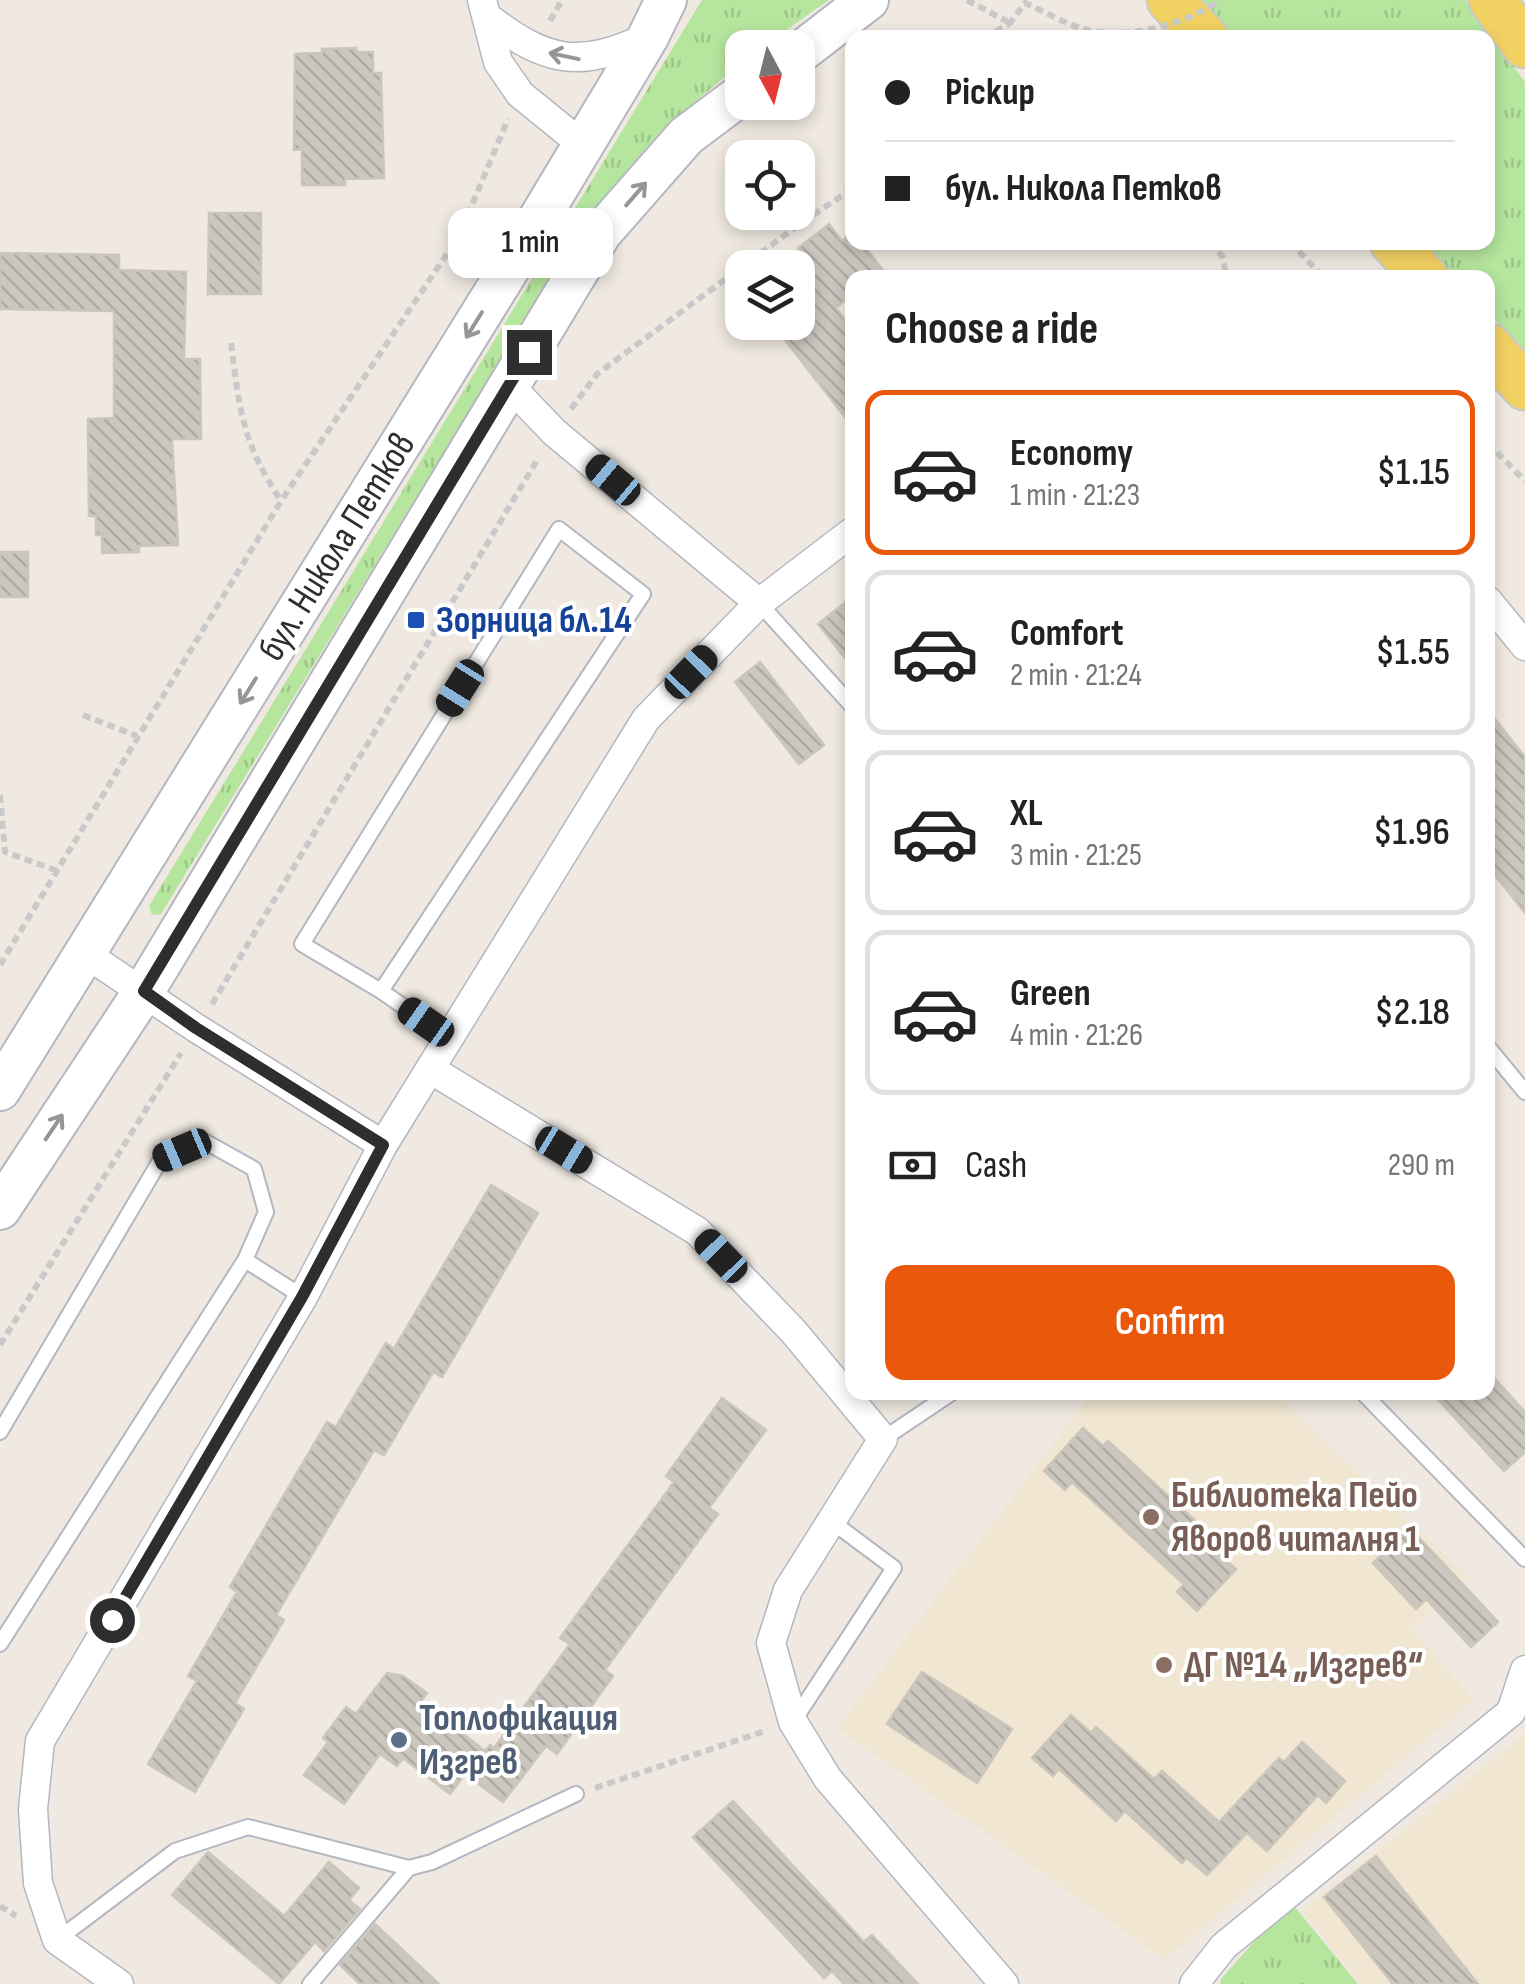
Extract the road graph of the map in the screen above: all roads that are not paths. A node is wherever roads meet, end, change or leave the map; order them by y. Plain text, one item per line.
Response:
1 (666, 0) edge
2 (868, 0) edge
3 (1170, 0) edge
4 (1492, 0) edge
5 (484, 8) edge
6 (1198, 30) edge
7 (648, 37) junction
8 (815, 41) edge
9 (1525, 45) edge
10 (725, 107) edge
11 (584, 146) junction
12 (1400, 250) edge
13 (1418, 270) edge
14 (1495, 354) edge
15 (509, 384) junction
16 (1525, 387) edge
17 (845, 537) edge
18 (760, 603) junction
19 (1495, 610) edge
20 (1525, 646) edge
21 (845, 698) edge
22 (86, 954) junction
23 (144, 991) junction
24 (381, 991) junction
25 (449, 1038) junction
26 (1495, 1056) edge
27 (430, 1069) junction
28 (0, 1090) edge
29 (1525, 1092) edge
30 (383, 1145) junction
31 (0, 1209) edge
32 (244, 1260) junction
33 (302, 1297) junction
34 (845, 1394) edge
35 (850, 1400) edge
36 (941, 1400) edge
37 (1370, 1400) edge
38 (0, 1432) edge
39 (883, 1440) junction
40 (832, 1521) junction
41 (1525, 1560) edge
42 (0, 1644) edge
43 (1525, 1670) edge
44 (793, 1722) junction
45 (576, 1794) road end
46 (408, 1868) junction
47 (57, 1940) junction
48 (119, 1984) edge
49 (310, 1984) edge
50 (1004, 1984) edge
51 (1194, 1984) edge

1 - 7 main road, бул. Никола Петков
2 - 8 main road
3 - 6 main road
4 - 9 main road
7 -> 5 street
5 - 11 street
7 - 11 main road, бул. Никола Петков
15 -> 10 main road, бул. Никола Петков
11 -> 22 main road, бул. Никола Петков
12 - 13 main road
14 - 16 main road
15 - 18 street
15 - 23 main road, бул. Никола Петков
17 - 18 street
18 - 21 lane
18 - 25 street
19 - 20 street
22 - 23 street
22 - 28 main road, бул. Никола Петков
23 - 30 street
31 -> 23 main road, бул. Никола Петков
24 - 24 lane
24 - 25 lane
25 - 27 street
26 - 29 lane
27 - 30 street
27 - 34 street
30 - 33 street
32 - 33 lane
32 - 38 lane
32 - 42 lane
33 - 47 street
35 - 39 street
36 - 39 lane
37 - 41 lane
39 - 40 street
40 - 44 street
40 - 44 lane
43 - 51 street
44 - 50 street
45 - 46 lane
46 - 47 lane
46 - 49 lane
47 - 48 street

